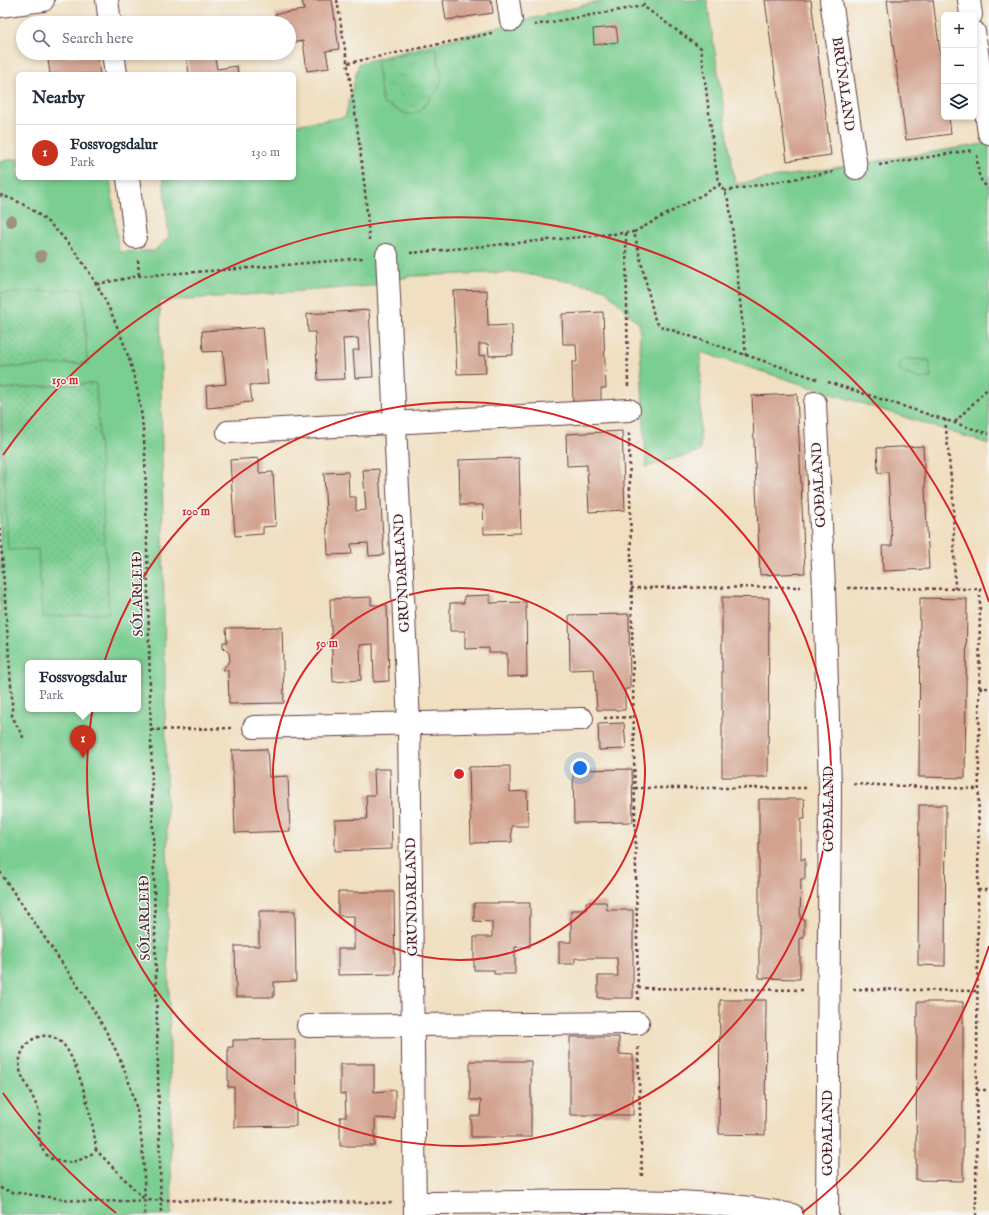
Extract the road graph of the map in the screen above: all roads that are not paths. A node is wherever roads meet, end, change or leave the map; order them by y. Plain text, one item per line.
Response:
1 (43, 0) edge
2 (107, 0) edge
3 (831, 0) edge
4 (969, 0) edge
5 (0, 6) edge
6 (971, 12) edge
7 (109, 16) edge
8 (976, 48) edge
9 (114, 60) edge
10 (116, 72) edge
11 (989, 133) edge
12 (856, 168) dead end
13 (128, 180) edge
14 (135, 237) dead end
15 (378, 256) road end
16 (815, 403) dead end
17 (629, 410) road end
18 (395, 423) junction
19 (228, 432) dead end
20 (582, 719) road end
21 (409, 723) junction
22 (254, 727) road end
23 (638, 1022) road end
24 (414, 1024) junction
25 (308, 1026) dead end
26 (415, 1209) edge
27 (792, 1215) edge
28 (827, 1215) edge

1 - 5 street
2 - 7 street
3 - 12 street, BRÚNALAND
4 - 6 street
8 - 11 street
9 - 10 street
13 - 14 street
15 - 18 street, GRUNDARLAND
16 - 28 street, GOÐALAND
17 - 18 street
18 - 19 street
18 - 21 street, GRUNDARLAND
20 - 21 street
21 - 22 street
21 - 24 street, GRUNDARLAND
23 - 24 street
24 - 25 street
24 - 26 street, GRUNDARLAND
26 - 27 street

